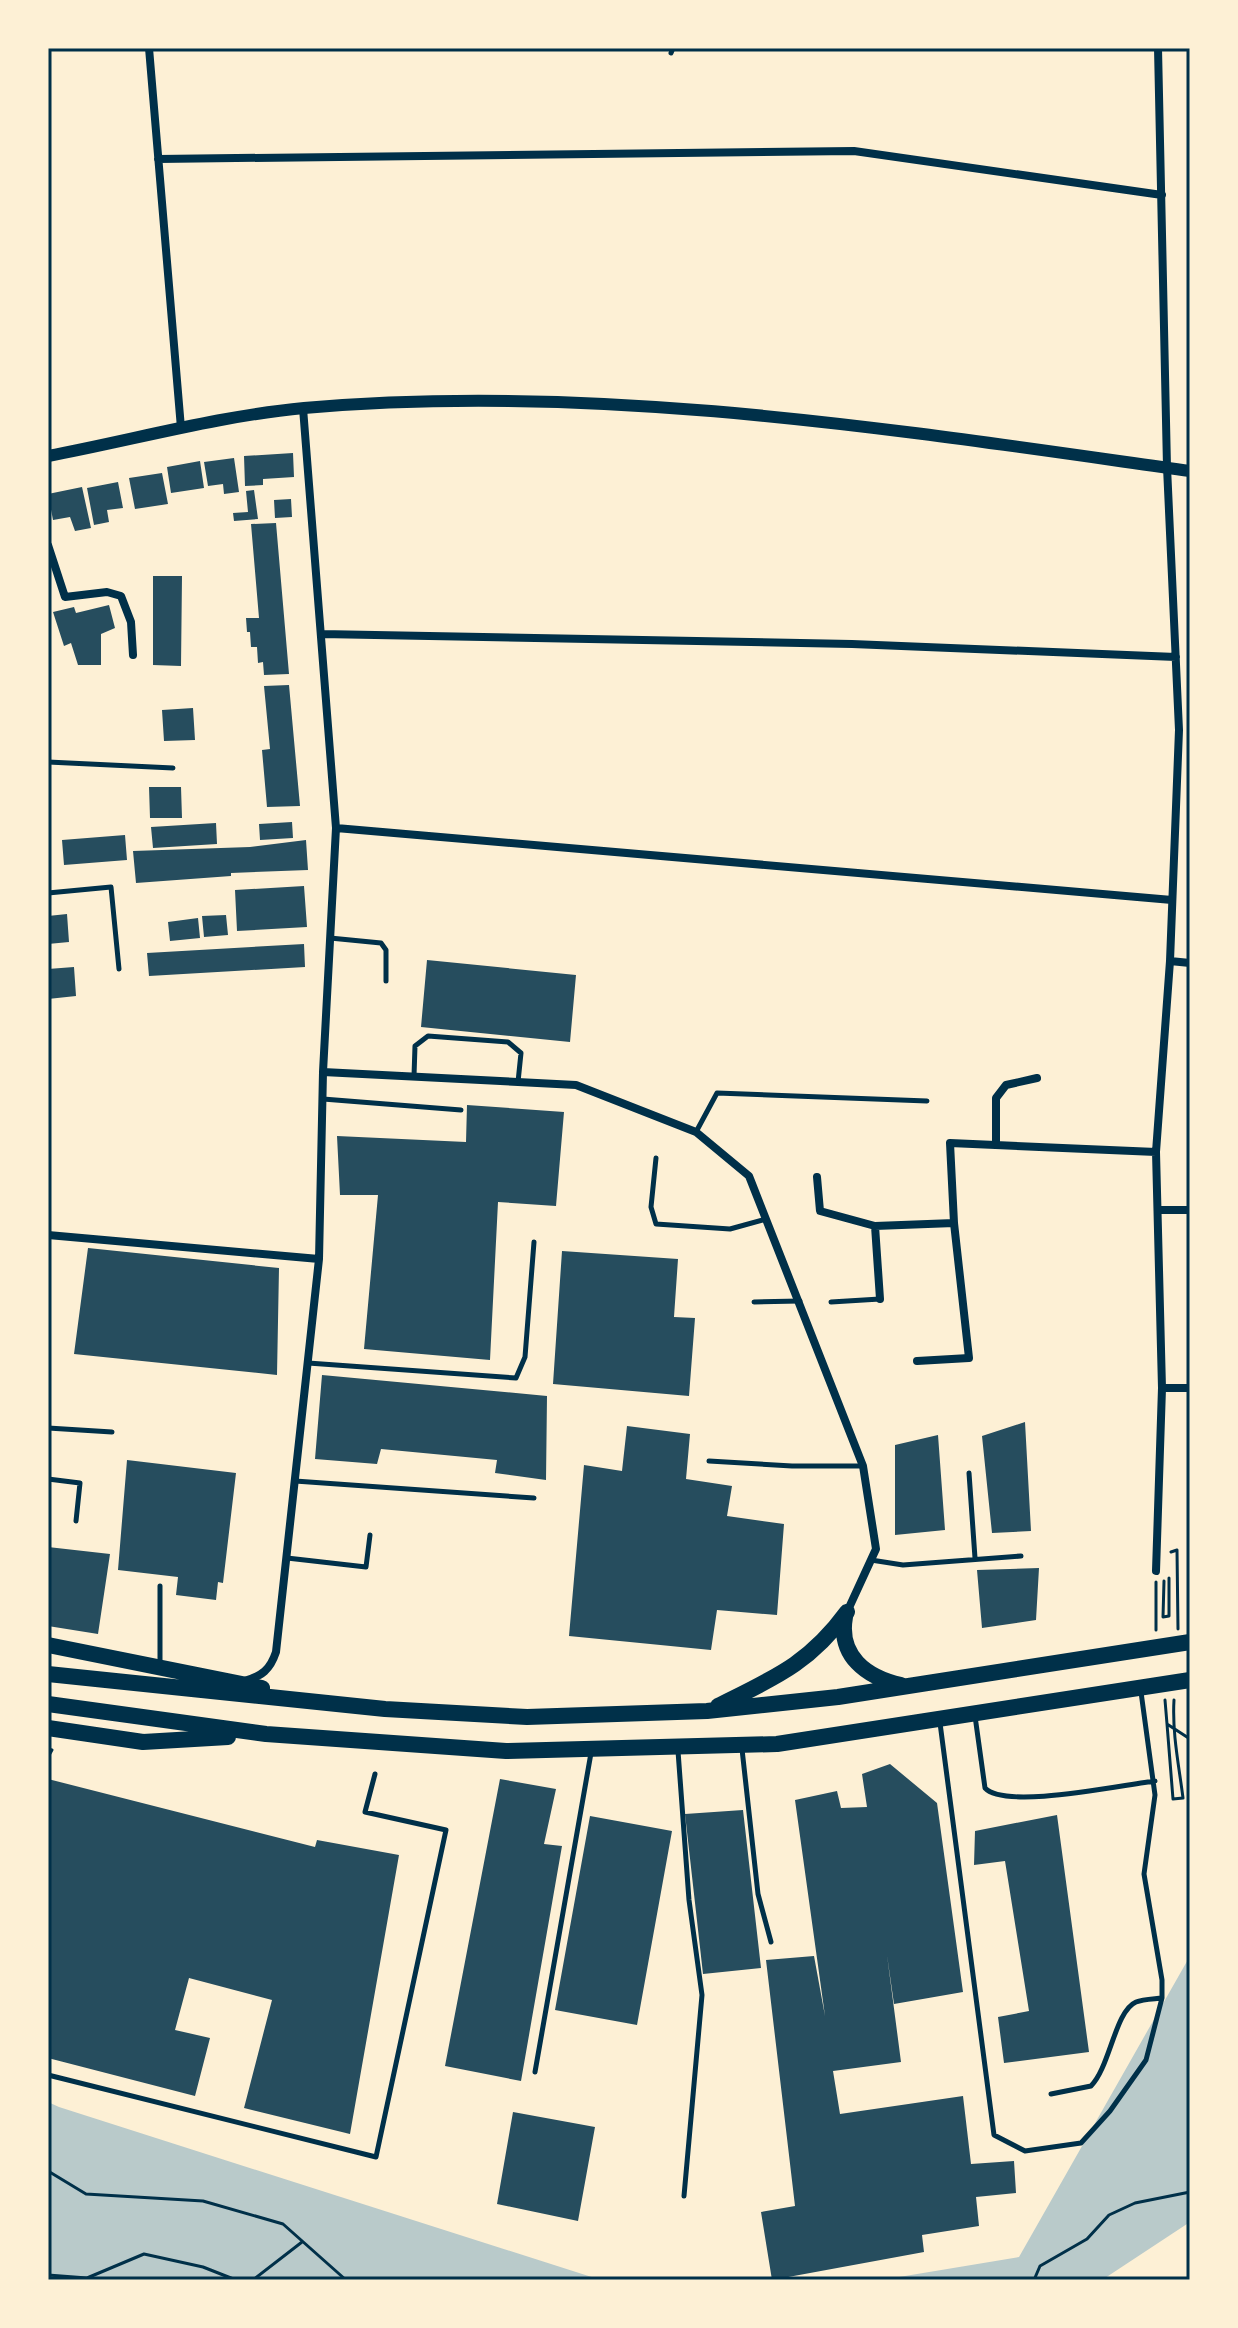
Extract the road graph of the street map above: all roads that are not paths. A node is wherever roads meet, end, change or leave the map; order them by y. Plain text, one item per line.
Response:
1 (149, 48) edge
2 (1158, 48) edge
3 (158, 159) junction
4 (1162, 195) junction
5 (303, 408) junction
6 (181, 428) junction
7 (48, 456) edge
8 (1167, 467) junction
9 (1190, 471) edge
10 (48, 545) edge
11 (321, 634) junction
12 (133, 655) dead end
13 (1176, 657) junction
14 (1179, 730) junction
15 (1190, 732) edge
16 (48, 762) edge
17 (173, 768) dead end
18 (336, 828) junction
19 (48, 893) edge
20 (1172, 900) junction
21 (329, 938) junction
22 (1170, 961) junction
23 (1190, 963) edge
24 (119, 969) dead end
25 (386, 981) dead end
26 (323, 1072) junction
27 (414, 1077) junction
28 (1037, 1078) dead end
29 (518, 1083) junction
30 (322, 1099) junction
31 (927, 1101) dead end
32 (461, 1110) dead end
33 (696, 1132) junction
34 (996, 1145) junction
35 (1156, 1152) junction
36 (656, 1158) dead end
37 (817, 1177) dead end
38 (1160, 1210) junction
39 (1190, 1210) edge
40 (767, 1219) junction
41 (954, 1223) junction
42 (875, 1226) junction
43 (48, 1235) edge
44 (534, 1242) dead end
45 (319, 1259) junction
46 (880, 1299) joint
47 (801, 1301) junction
48 (754, 1302) dead end
49 (831, 1302) dead end
50 (917, 1361) dead end
51 (307, 1363) junction
52 (1162, 1388) junction
53 (1190, 1388) edge
54 (48, 1428) edge
55 (112, 1432) dead end
56 (709, 1461) dead end
57 (863, 1466) junction
58 (969, 1473) dead end
59 (48, 1479) edge
60 (294, 1481) junction
61 (534, 1498) dead end
62 (76, 1521) dead end
63 (370, 1535) dead end
64 (1021, 1556) dead end
65 (286, 1558) junction
66 (975, 1558) junction
67 (871, 1560) junction
68 (1156, 1571) road end
69 (160, 1586) dead end
70 (847, 1612) junction
71 (1190, 1642) edge
72 (48, 1645) edge
73 (160, 1665) junction
74 (48, 1674) edge
75 (1190, 1680) edge
76 (239, 1682) junction
77 (1140, 1686) junction
78 (911, 1687) junction
79 (330, 1703) junction
80 (48, 1704) edge
81 (707, 1711) junction
82 (975, 1713) junction
83 (939, 1718) junction
84 (48, 1728) edge
85 (266, 1734) junction
86 (741, 1744) junction
87 (678, 1746) junction
88 (592, 1748) junction
89 (375, 1774) dead end
90 (1155, 1781) junction
91 (771, 1942) dead end
92 (1162, 1998) junction
93 (535, 2072) dead end
94 (48, 2075) edge
95 (1051, 2094) dead end
96 (684, 2196) dead end

1 - 3 street
2 - 4 street
3 - 4 street
3 - 6 street
4 - 8 street
5 - 6 street
5 - 8 street
5 - 11 street
6 - 7 street
8 - 9 street
8 - 13 street
10 - 12 street
11 - 13 street
11 - 18 street
13 - 14 street
14 - 15 street
14 - 20 street
16 - 17 lane
18 - 20 street
18 - 21 street
19 - 24 lane
20 - 22 street
21 - 25 lane
21 - 26 street
22 - 23 street
22 - 35 street
26 - 27 street
26 - 30 street
27 - 29 street
27 - 29 lane
28 - 34 street
29 - 33 street
30 - 32 lane
30 - 45 street
31 - 33 lane
33 - 40 street
34 - 35 street
34 - 41 street
35 - 38 street
36 - 40 lane
37 - 42 street
38 - 39 street
38 - 52 street
40 - 47 street
41 - 42 street
41 - 50 street
42 - 46 street
43 - 45 street
44 - 51 lane
45 - 51 street
46 - 49 lane
47 - 48 lane
47 - 57 street
51 - 60 street
52 - 53 street
52 - 68 street
54 - 55 lane
56 - 57 lane
57 - 67 street
58 - 66 lane
59 - 62 lane
60 - 61 lane
60 - 65 street
63 - 65 lane
64 - 66 lane
65 - 76 street
66 - 67 lane
67 - 70 street
69 - 73 lane
70 - 78 highway
70 - 81 highway
71 - 78 highway
72 - 73 highway
73 - 76 highway
74 - 79 highway
75 - 77 highway
76 - 79 highway
77 - 82 highway
77 - 90 lane
78 - 81 highway
79 - 81 highway
80 - 85 highway
82 - 83 highway
82 - 90 lane
83 - 86 highway
83 - 92 lane
84 - 85 highway
85 - 88 highway
86 - 87 highway
86 - 91 lane
87 - 88 highway
87 - 96 lane
88 - 93 lane
89 - 94 lane
90 - 92 lane
92 - 95 lane

